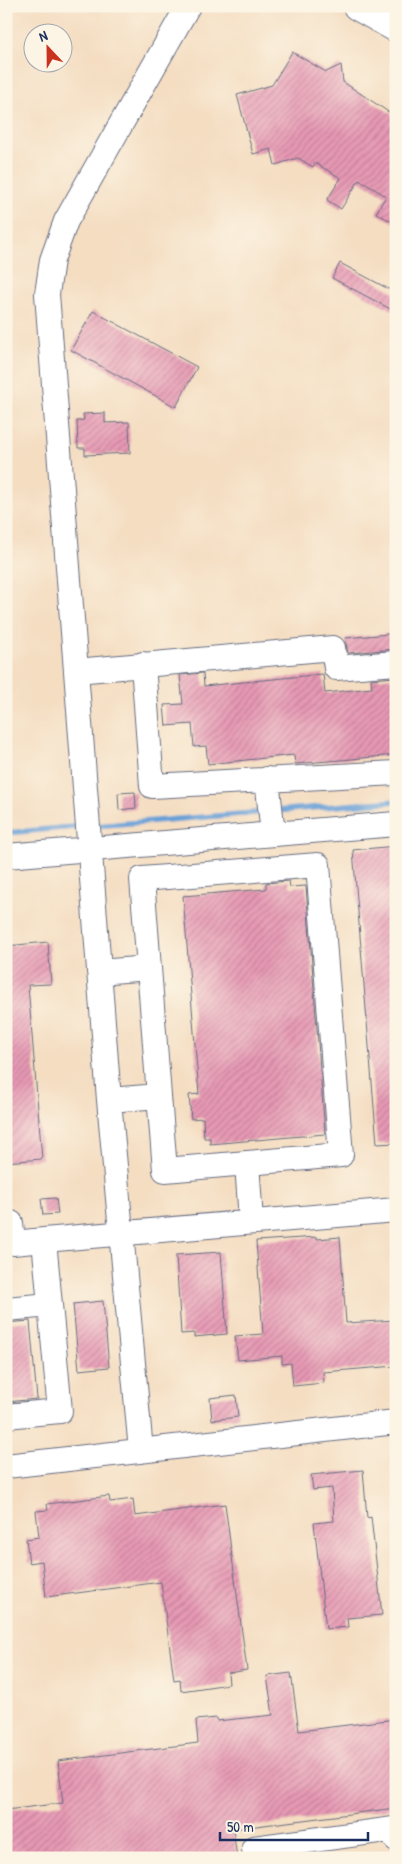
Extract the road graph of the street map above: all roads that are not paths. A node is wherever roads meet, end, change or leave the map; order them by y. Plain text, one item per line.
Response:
1 (188, 6) edge
2 (357, 6) edge
3 (396, 28) edge
4 (396, 663) edge
5 (143, 664) junction
6 (76, 671) junction
7 (396, 773) edge
8 (268, 787) junction
9 (396, 824) edge
10 (272, 827) junction
11 (89, 834) junction
12 (6, 856) edge
13 (149, 968) junction
14 (99, 972) junction
15 (159, 1096) junction
16 (109, 1100) junction
17 (247, 1163) junction
18 (396, 1210) edge
19 (252, 1221) junction
20 (6, 1223) edge
21 (121, 1232) junction
22 (44, 1240) junction
23 (50, 1305) junction
24 (6, 1309) edge
25 (6, 1416) edge
26 (396, 1422) edge
27 (141, 1451) junction
28 (6, 1466) edge
29 (395, 1832) edge
30 (255, 1858) edge

1 - 6 street
2 - 3 highway
4 - 5 street
5 - 6 street
5 - 8 street
6 - 11 street
7 - 8 street
8 - 10 street
9 - 10 street
10 - 11 street
11 - 12 street
11 - 14 street
13 - 14 street
13 - 15 street
13 - 17 street
14 - 16 street
15 - 16 street
15 - 17 street
16 - 21 street
17 - 19 street
18 - 19 street
19 - 21 street
20 - 22 street
21 - 22 street
21 - 27 street
22 - 23 street
23 - 24 street
23 - 25 street
26 - 27 street
27 - 28 street
29 - 30 street

